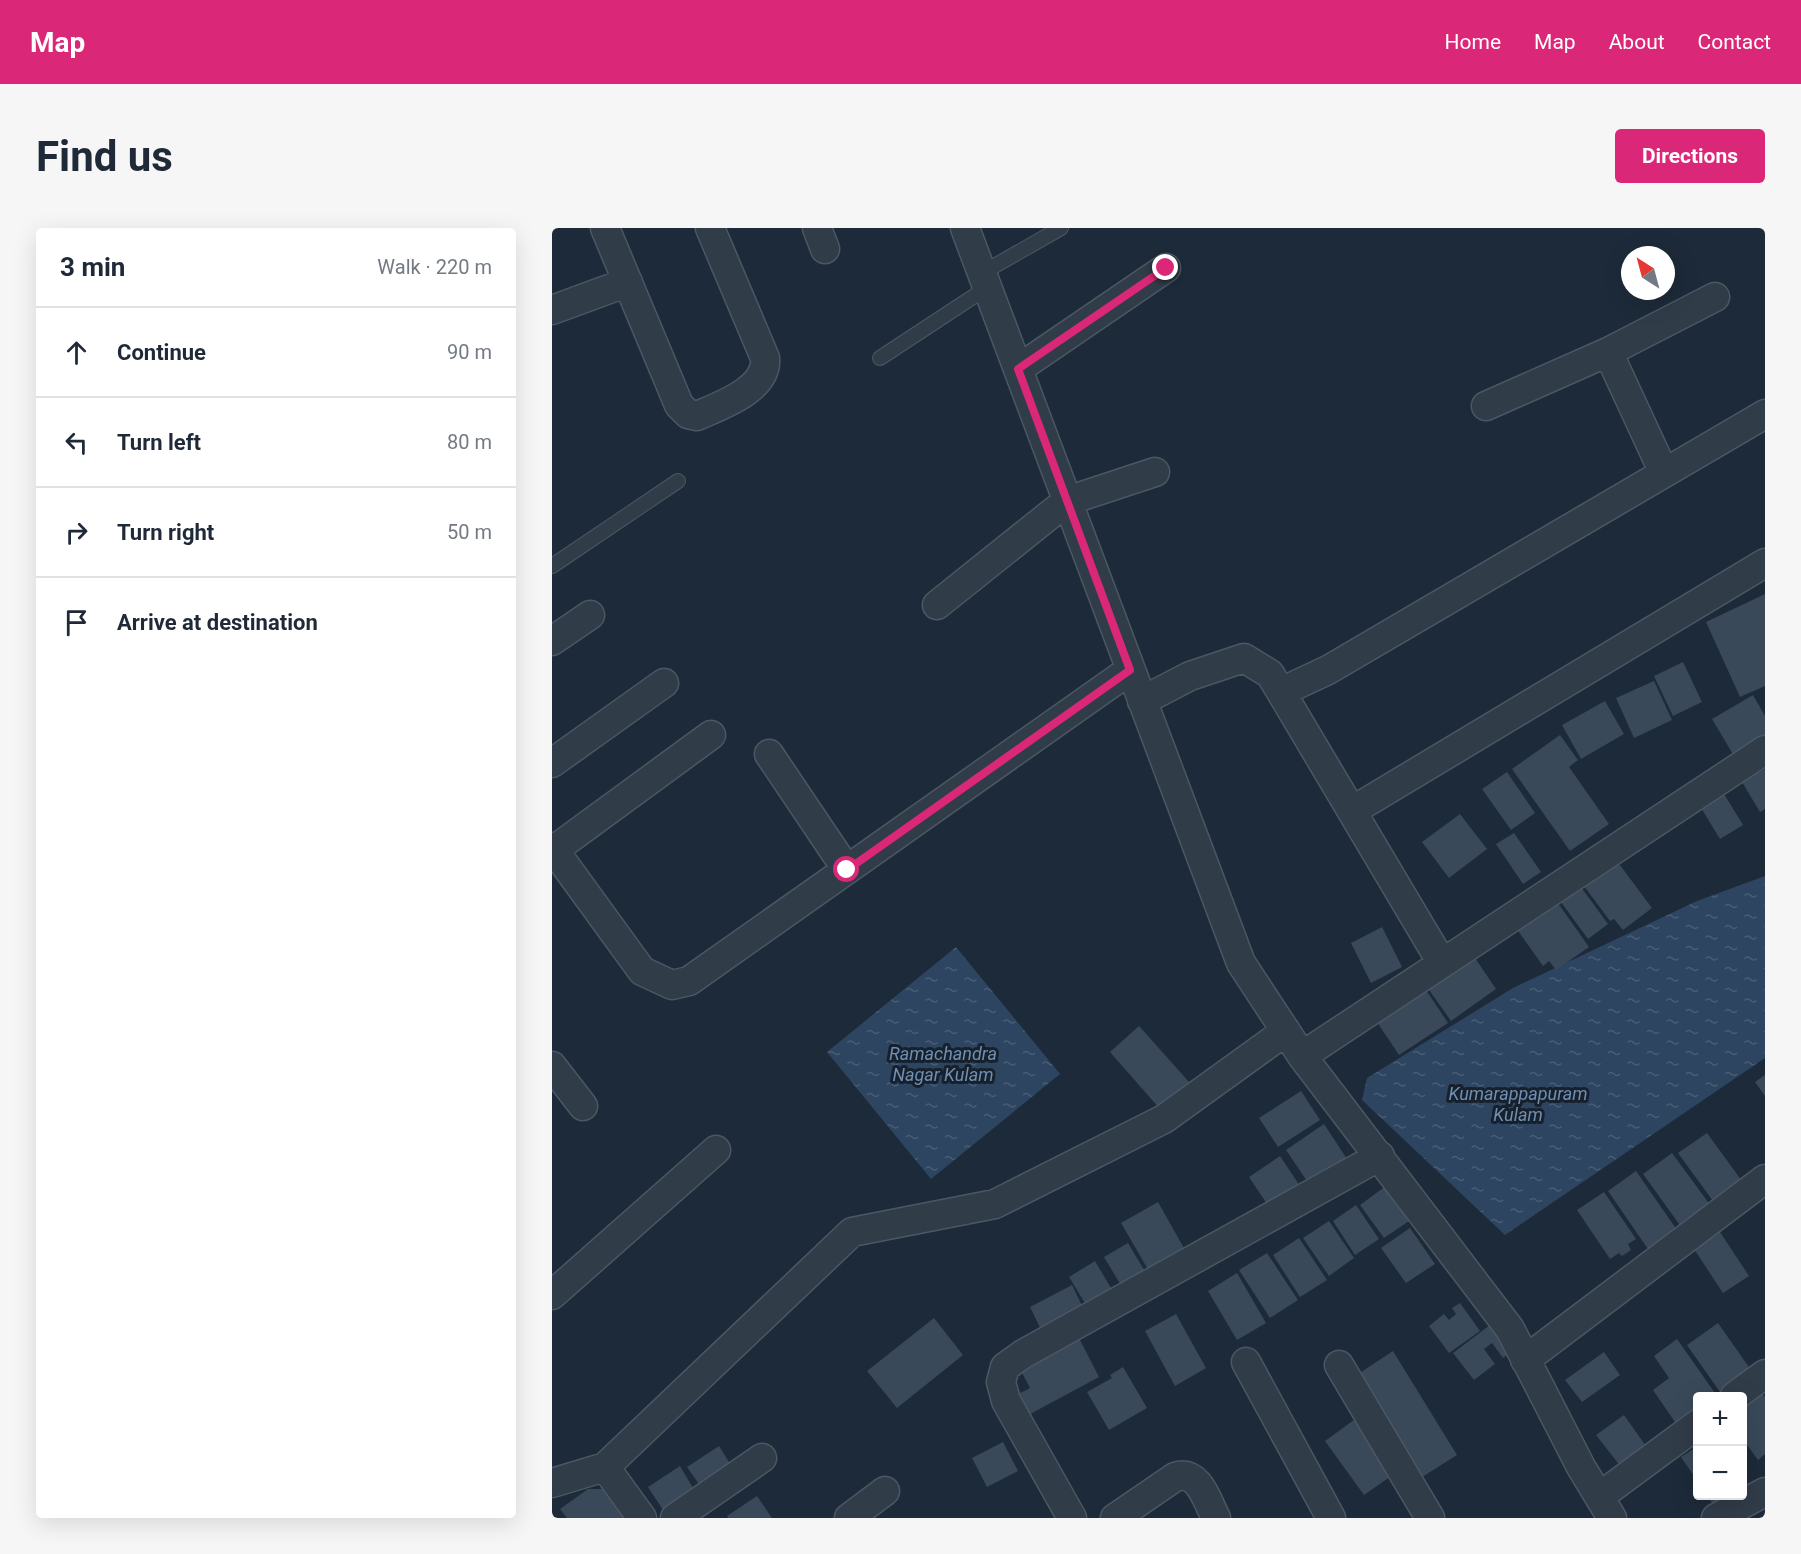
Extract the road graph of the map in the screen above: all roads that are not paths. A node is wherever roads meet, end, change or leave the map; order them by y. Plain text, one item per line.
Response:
1 (605, 228) edge
2 (710, 228) edge
3 (965, 228) edge
4 (1061, 228) edge
5 (1166, 268) dead end
6 (985, 280) junction
7 (628, 282) junction
8 (1714, 297) dead end
9 (552, 310) edge
10 (1608, 352) junction
11 (880, 358) dead end
12 (1018, 369) junction
13 (1486, 406) dead end
14 (1765, 414) edge
15 (1155, 472) dead end
16 (1664, 473) junction
17 (678, 481) dead end
18 (1067, 501) junction
19 (1765, 563) edge
20 (552, 566) edge
21 (937, 605) dead end
22 (590, 615) dead end
23 (552, 641) edge
24 (1130, 670) junction
25 (664, 683) dead end
26 (1281, 692) junction
27 (1142, 701) junction
28 (711, 735) dead end
29 (1765, 750) edge
30 (769, 754) dead end
31 (552, 763) edge
32 (1352, 811) junction
33 (553, 849) edge
34 (847, 870) junction
35 (1442, 963) junction
36 (1286, 1031) junction
37 (1302, 1056) junction
38 (552, 1065) edge
39 (583, 1106) dead end
40 (716, 1150) dead end
41 (1380, 1156) junction
42 (1765, 1179) edge
43 (552, 1295) edge
44 (1525, 1360) junction
45 (1246, 1362) dead end
46 (1339, 1365) dead end
47 (1765, 1374) edge
48 (1740, 1392) edge
49 (1693, 1428) edge
50 (762, 1458) dead end
51 (605, 1467) junction
52 (552, 1483) edge
53 (885, 1491) dead end
54 (1765, 1492) edge
55 (1605, 1507) edge
56 (642, 1518) edge
57 (675, 1518) edge
58 (849, 1518) edge
59 (1072, 1518) edge
60 (1115, 1518) edge
61 (1216, 1518) edge
62 (1330, 1518) edge
63 (1430, 1518) edge
64 (1716, 1518) edge

1 - 7 street
2 - 7 street
3 - 6 street
4 - 6 lane
5 - 12 street
6 - 11 lane
6 - 12 street
7 - 9 street
8 - 10 street
10 - 13 street
10 - 16 street
12 - 18 street
14 - 16 street
15 - 18 street
16 - 26 street
17 - 20 lane
18 - 21 street
18 - 24 street
19 - 32 street
22 - 23 street
24 - 27 street
24 - 34 street
25 - 31 street
26 - 27 street
26 - 32 street
27 - 36 street
28 - 33 street
29 - 35 street
30 - 34 street
32 - 35 street
33 - 34 street
35 - 37 street
36 - 37 street
36 - 51 street
37 - 41 street
38 - 39 street
40 - 43 street
41 - 44 street
41 - 59 street
42 - 44 street
44 - 55 street
45 - 62 street
46 - 63 street
47 - 48 street
49 - 55 street
50 - 57 street
51 - 52 street
51 - 56 street
53 - 58 street
54 - 64 street
60 - 61 street

